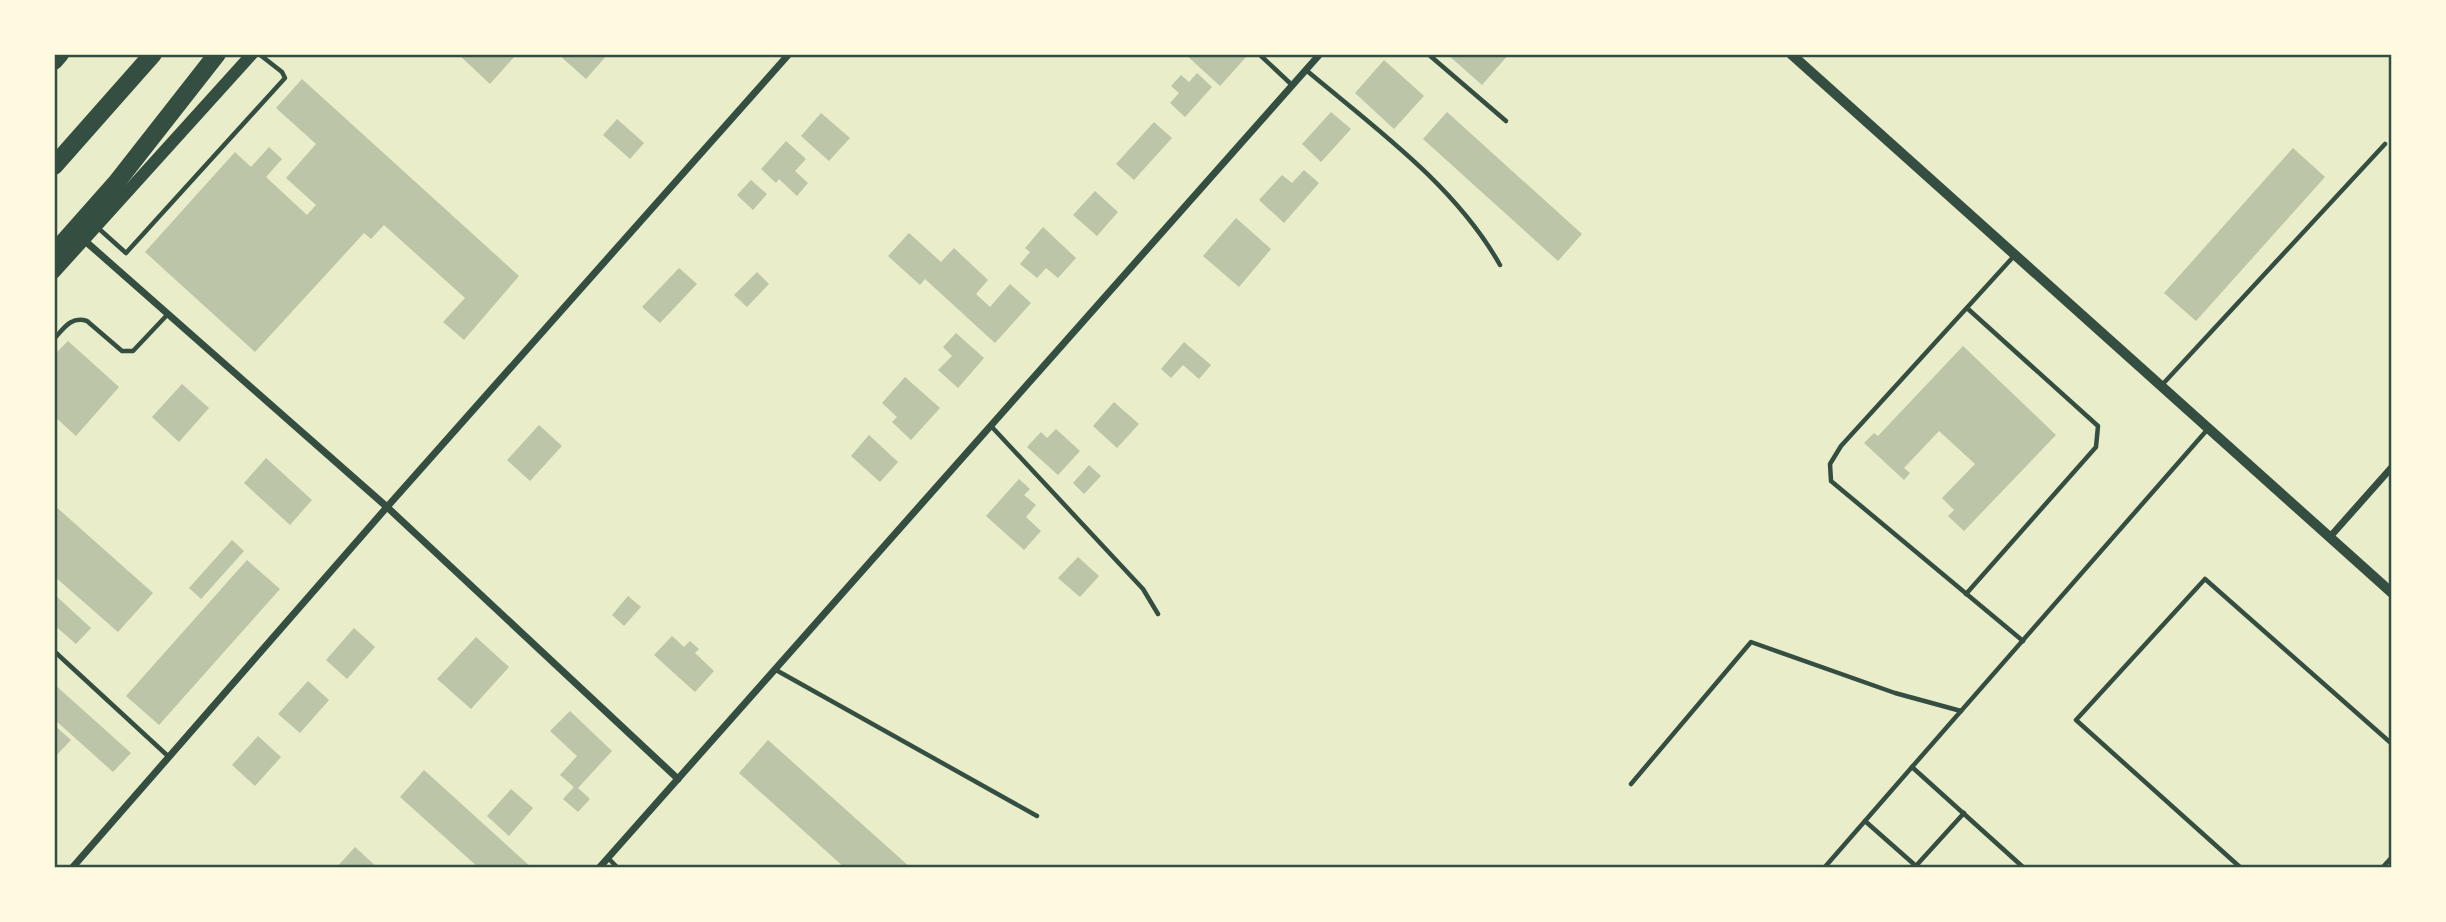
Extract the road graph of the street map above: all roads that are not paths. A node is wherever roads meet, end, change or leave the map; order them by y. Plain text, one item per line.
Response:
1 (60, 54) edge
2 (153, 54) edge
3 (217, 54) edge
4 (252, 54) edge
5 (259, 54) edge
6 (1259, 54) edge
7 (1320, 54) edge
8 (1428, 54) edge
9 (1791, 54) edge
10 (787, 55) edge
11 (54, 61) edge
12 (1306, 70) junction
13 (1293, 85) junction
14 (1506, 121) dead end
15 (2385, 144) dead end
16 (54, 166) edge
17 (97, 226) junction
18 (84, 240) junction
19 (54, 253) edge
20 (2014, 256) junction
21 (1500, 265) dead end
22 (54, 273) edge
23 (1967, 308) junction
24 (168, 314) junction
25 (54, 339) edge
26 (2160, 387) junction
27 (991, 426) junction
28 (2208, 430) junction
29 (2392, 467) edge
30 (387, 507) junction
31 (2329, 538) junction
32 (2392, 593) edge
33 (1966, 594) junction
34 (1158, 614) dead end
35 (2023, 641) junction
36 (54, 651) edge
37 (776, 670) junction
38 (1961, 712) junction
39 (2392, 744) edge
40 (169, 757) junction
41 (1912, 767) junction
42 (678, 779) junction
43 (1631, 784) dead end
44 (1964, 813) junction
45 (1037, 816) dead end
46 (1866, 821) junction
47 (2392, 857) edge
48 (608, 859) junction
49 (1915, 867) edge
50 (72, 868) edge
51 (599, 868) edge
52 (618, 868) edge
53 (1824, 868) edge
54 (2024, 868) edge
55 (2241, 868) edge
56 (2382, 868) edge

1 - 11 highway
2 - 16 highway
3 - 19 highway
4 - 17 main road
5 - 17 lane
6 - 13 lane
7 - 12 street
8 - 14 lane
9 - 20 street
10 - 30 street
12 - 13 street
12 - 21 lane
13 - 27 street
15 - 26 lane
17 - 18 main road
18 - 22 main road
18 - 24 street
20 - 23 lane
20 - 26 street
23 - 33 lane
23 - 33 lane
24 - 25 lane
24 - 30 street
26 - 28 street
27 - 34 lane
27 - 37 street
28 - 31 street
28 - 35 lane
29 - 31 street
30 - 40 street
30 - 42 street
31 - 32 street
33 - 35 lane
35 - 38 lane
36 - 40 lane
37 - 42 street
37 - 45 lane
38 - 41 lane
38 - 43 lane
39 - 55 lane
40 - 50 street
41 - 44 lane
41 - 46 lane
42 - 48 street
44 - 49 lane
44 - 54 lane
46 - 49 lane
46 - 53 lane
47 - 56 lane
48 - 51 street
48 - 52 lane

